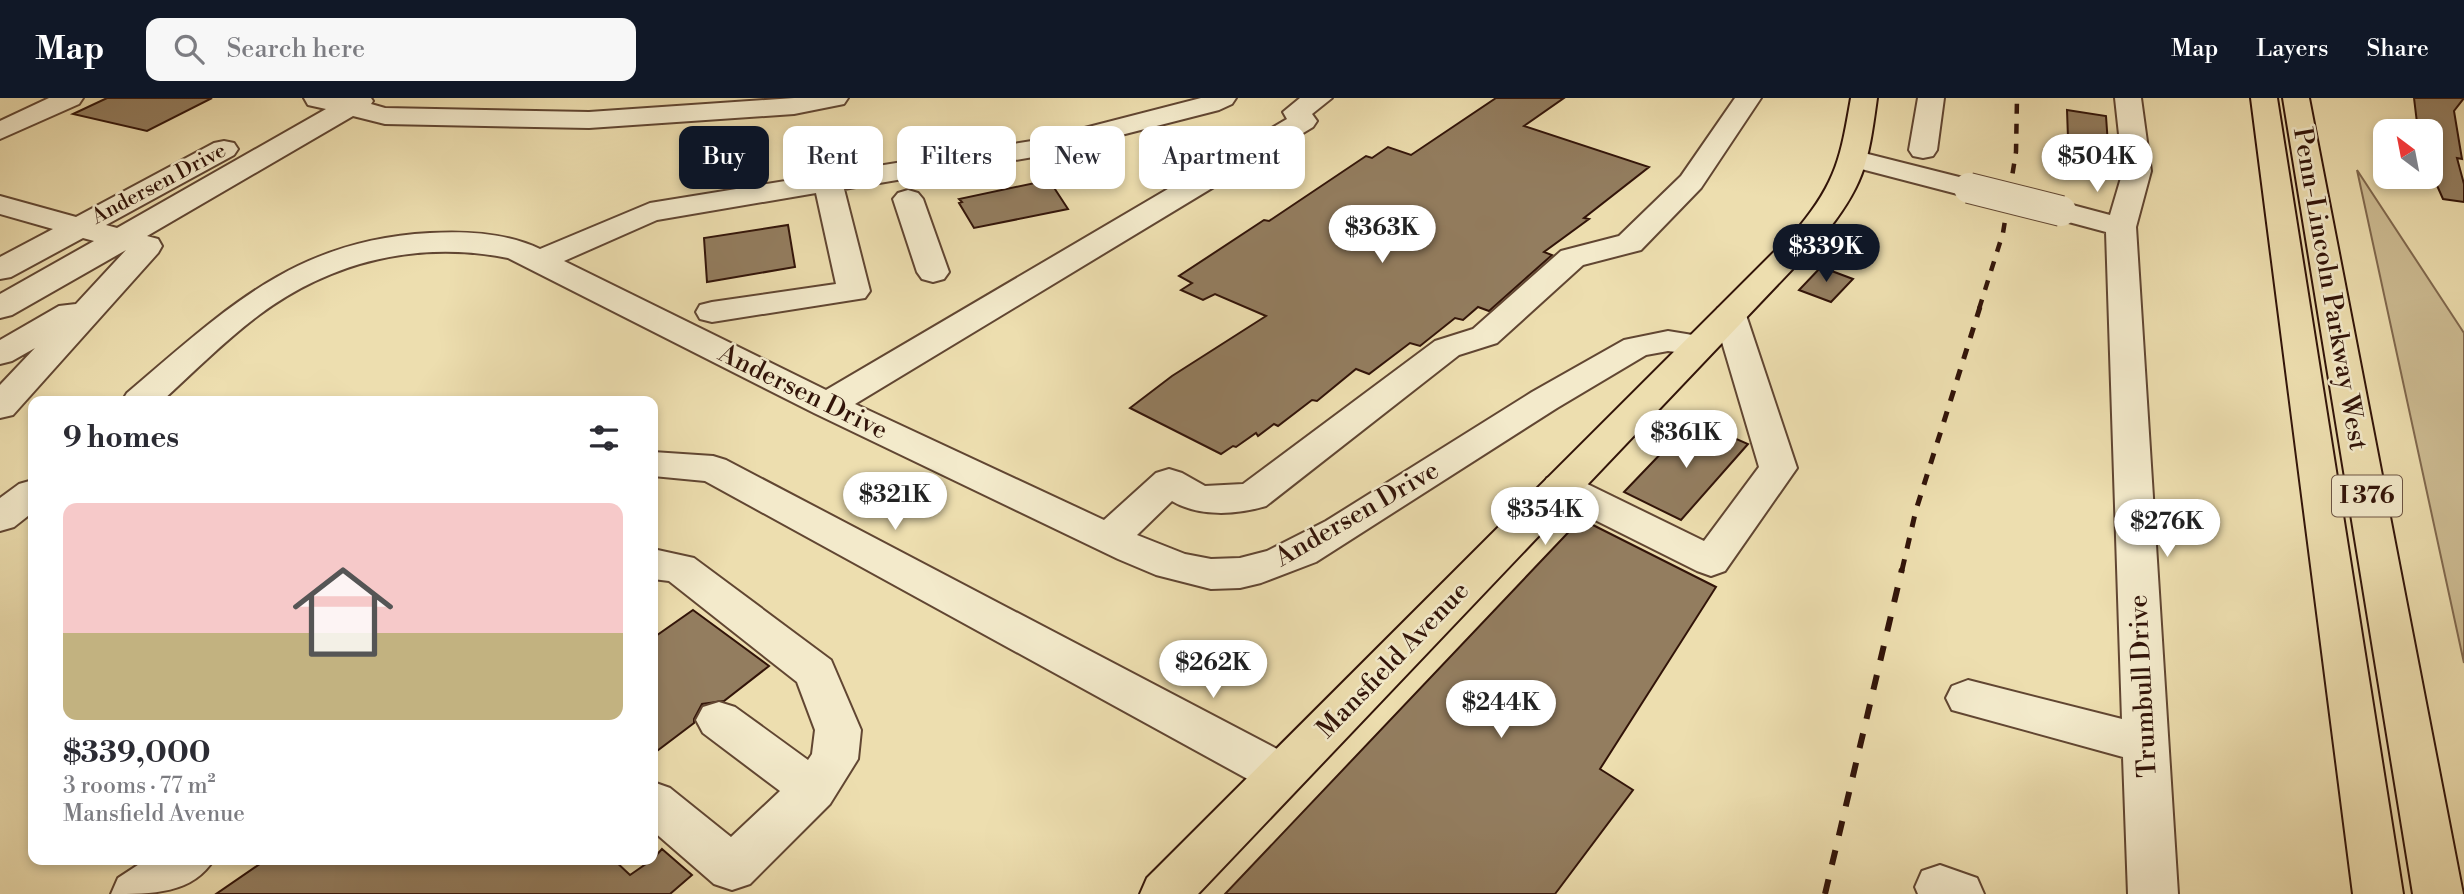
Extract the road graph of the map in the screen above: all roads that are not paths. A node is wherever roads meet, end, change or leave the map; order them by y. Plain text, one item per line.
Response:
1 (70, 98) edge
2 (318, 98) edge
3 (562, 98) edge
4 (623, 98) edge
5 (1223, 98) edge
6 (1229, 98) edge
7 (1319, 98) edge
8 (1748, 98) edge
9 (1864, 98) edge
10 (1931, 98) edge
11 (2128, 98) edge
12 (2264, 98) edge
13 (2296, 98) edge
14 (824, 99) edge
15 (357, 102) edge
16 (529, 119) junction
17 (589, 120) junction
18 (1171, 126) edge
19 (1193, 126) edge
20 (0, 131) edge
21 (1139, 141) edge
22 (1139, 142) edge
23 (1923, 150) dead end
24 (1016, 155) edge
25 (1856, 159) junction
26 (1016, 174) edge
27 (902, 189) edge
28 (914, 189) edge
29 (831, 195) junction
30 (0, 205) edge
31 (82, 226) junction
32 (2120, 227) junction
33 (121, 238) junction
34 (539, 261) junction
35 (0, 270) edge
36 (933, 272) dead end
37 (103, 295) junction
38 (0, 308) edge
39 (712, 312) dead end
40 (1730, 314) junction
41 (1699, 345) junction
42 (0, 354) edge
43 (146, 396) edge
44 (827, 405) junction
45 (0, 407) edge
46 (658, 464) edge
47 (1562, 487) junction
48 (28, 497) edge
49 (0, 517) edge
50 (1109, 538) junction
51 (658, 564) edge
52 (1968, 698) dead end
53 (719, 720) dead end
54 (2146, 744) junction
55 (1281, 774) junction
56 (813, 790) junction
57 (658, 807) edge
58 (180, 865) edge
59 (136, 894) edge
60 (1165, 894) edge
61 (2153, 894) edge
62 (2378, 894) edge
63 (2438, 894) edge

1 - 20 street
2 - 15 street
2 - 31 street, Andersen Drive
3 - 16 street
4 - 17 street
5 - 18 street
6 - 19 street
7 - 44 street
8 - 50 street
9 - 25 main road, Mansfield Avenue
10 - 23 street
11 - 32 street, Trumbull Drive
12 - 62 main road, Penn-Lincoln Parkway West / I 376
13 - 63 main road, Penn-Lincoln Parkway West / I 376
14 - 17 street
15 - 16 street
15 - 33 street
16 - 17 street
21 - 24 street
22 - 26 street
25 - 32 street, bridge
25 - 40 main road, Mansfield Avenue
27 - 29 street
28 - 36 street
29 - 34 street
29 - 39 street
30 - 31 street
31 - 33 street
31 - 35 street, Andersen Drive
32 - 54 street, Trumbull Drive
33 - 37 street
33 - 38 street
34 - 43 street, Andersen Drive
34 - 44 street, Andersen Drive
37 - 42 street
37 - 45 street
40 - 41 main road, Mansfield Avenue
40 - 47 street
41 - 47 main road, Mansfield Avenue
41 - 50 street, Andersen Drive
44 - 50 street, Andersen Drive
46 - 55 street
47 - 55 main road, Mansfield Avenue
48 - 49 street
51 - 56 street
52 - 54 street
53 - 56 street
54 - 61 street, Trumbull Drive
55 - 60 main road, Mansfield Avenue
56 - 57 street
58 - 59 street

